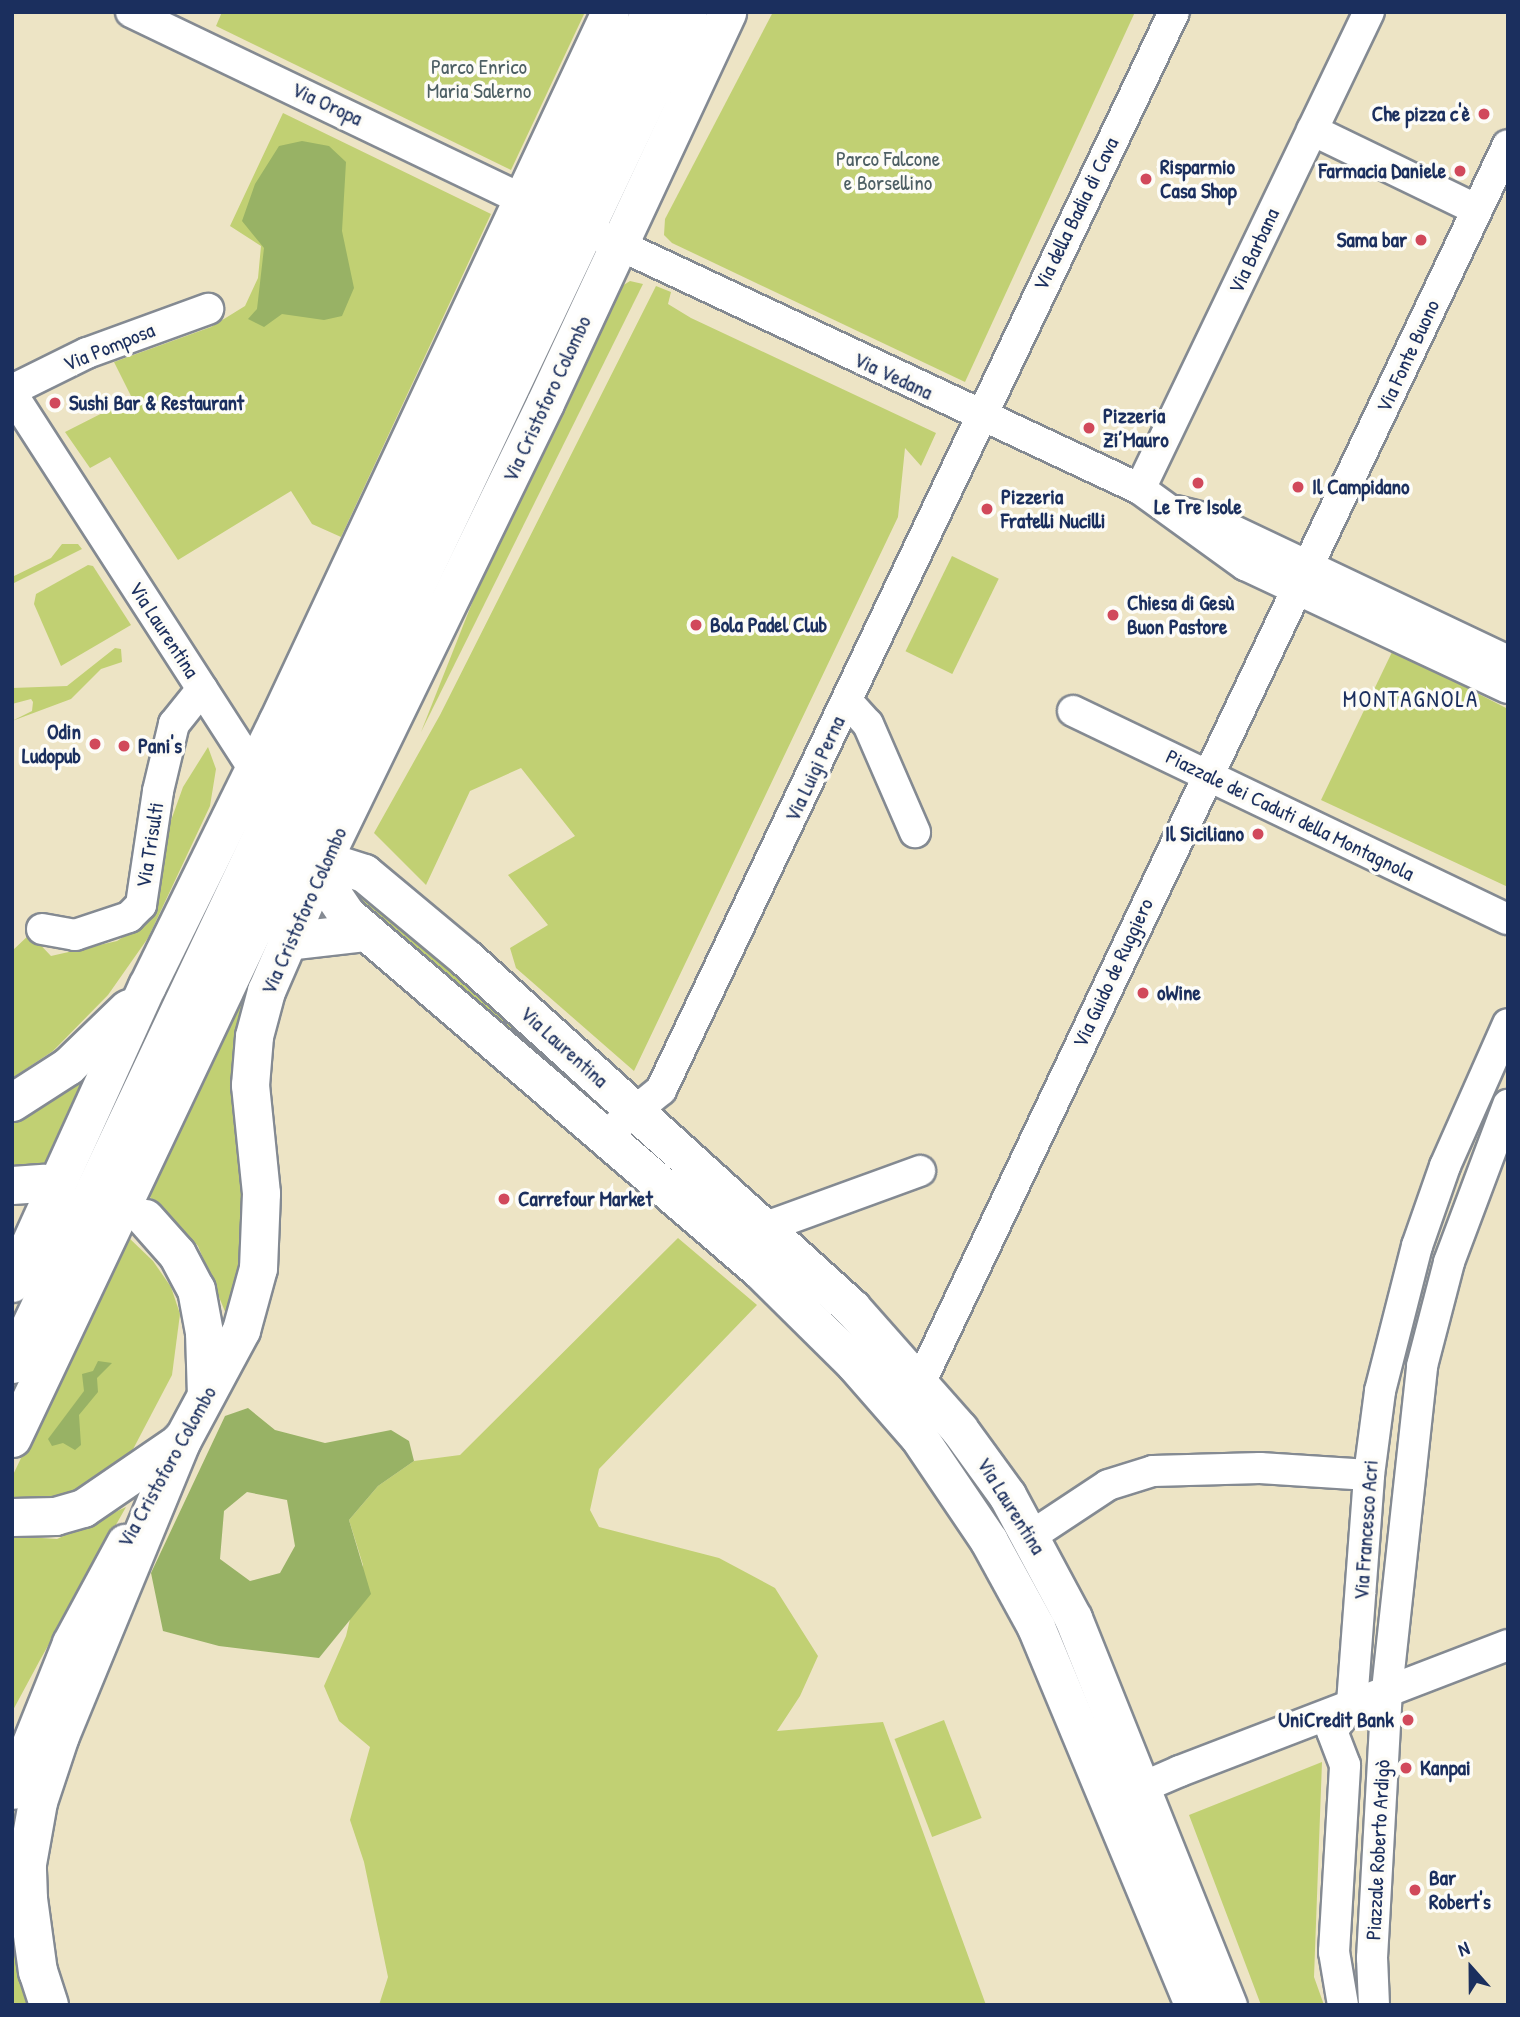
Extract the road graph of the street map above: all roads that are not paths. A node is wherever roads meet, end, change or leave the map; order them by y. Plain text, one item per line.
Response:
1 (131, 12) edge
2 (610, 12) edge
3 (650, 12) edge
4 (688, 12) edge
5 (727, 12) edge
6 (1174, 12) edge
7 (1369, 12) edge
8 (179, 22) edge
9 (1312, 130) junction
10 (1508, 145) edge
11 (521, 199) junction
12 (1465, 204) dead end
13 (570, 221) junction
14 (618, 245) junction
15 (208, 309) dead end
16 (449, 356) junction
17 (12, 392) edge
18 (545, 403) junction
19 (980, 417) junction
20 (464, 443) junction
21 (1140, 489) junction
22 (412, 554) junction
23 (1304, 579) junction
24 (333, 595) junction
25 (426, 652) junction
26 (1508, 661) edge
27 (1508, 688) edge
28 (202, 689) junction
29 (847, 701) junction
30 (1073, 711) dead end
31 (254, 769) junction
32 (1210, 776) junction
33 (287, 816) junction
34 (915, 832) dead end
35 (323, 860) junction
36 (1508, 919) edge
37 (42, 929) dead end
38 (366, 932) junction
39 (286, 941) junction
40 (147, 986) junction
41 (1508, 1024) edge
42 (12, 1102) edge
43 (1508, 1105) edge
44 (638, 1113) junction
45 (607, 1134) junction
46 (1445, 1166) junction
47 (920, 1171) dead end
48 (1478, 1179) junction
49 (145, 1218) dead end
50 (766, 1227) junction
51 (12, 1283) edge
52 (1386, 1359) junction
53 (12, 1364) edge
54 (1422, 1366) junction
55 (921, 1381) junction
56 (206, 1398) junction
57 (12, 1438) edge
58 (182, 1440) junction
59 (1369, 1475) junction
60 (12, 1517) edge
61 (1031, 1536) junction
62 (71, 1643) junction
63 (1508, 1645) edge
64 (1387, 1690) junction
65 (1352, 1703) junction
66 (12, 1734) edge
67 (1143, 1787) junction
68 (12, 1790) edge
69 (1117, 1817) junction
70 (49, 2005) edge
71 (1193, 2005) edge
72 (1228, 2005) edge
73 (1343, 2005) edge
74 (1374, 2005) edge

1 - 8 street, Via Oropa
2 - 11 main road
3 - 13 main road, Via Cristoforo Colombo
4 - 13 main road, Via Cristoforo Colombo
5 - 14 main road, Via Cristoforo Colombo
6 - 19 street, Via della Badia di Cava
7 - 9 street, Via Barbana
8 - 11 street, Via Oropa
9 - 12 street
9 - 21 street, Via Barbana
10 - 23 street, Via Fonte Buono
11 - 13 street
11 - 16 main road
13 - 14 street
13 - 20 main road, Via Cristoforo Colombo
14 - 18 main road, Via Cristoforo Colombo
14 - 19 street, Via Vedana
15 - 17 street, Via Pomposa
16 - 20 main road
16 - 24 main road
17 - 28 street, Via Laurentina
18 - 20 main road
18 - 25 main road, Via Cristoforo Colombo
19 - 21 street, Via Vedana
19 - 29 street, Via Luigi Perna
20 - 22 main road, Via Cristoforo Colombo
21 - 23 street, Via Vedana
22 - 24 main road
22 - 25 main road
22 - 33 main road, Via Cristoforo Colombo
23 - 26 street
23 - 27 street
23 - 32 street, Via Guido de Ruggiero
24 - 31 main road
25 - 35 main road, Via Cristoforo Colombo
28 - 31 street, Via Laurentina
28 - 37 street, Via Trisulti
29 - 34 street
29 - 44 street, Via Luigi Perna
30 - 32 street, Piazzale dei Caduti della Montagnola
31 - 33 main road, Via Laurentina
31 - 40 main road
32 - 36 street, Piazzale dei Caduti della Montagnola
32 - 55 street, Via Guido de Ruggiero
33 - 35 main road, Via Laurentina
33 - 53 main road, Via Cristoforo Colombo
33 - 57 main road, Via Cristoforo Colombo
35 - 38 main road, Via Laurentina
35 - 39 main road, Via Cristoforo Colombo
35 - 44 main road, Via Laurentina
38 - 39 main road
38 - 45 main road, Via Laurentina
39 - 56 main road, Via Cristoforo Colombo
40 - 42 main road
40 - 51 main road
41 - 46 street, Via Francesco Acri
43 - 48 street, Via Francesco Acri
44 - 45 street
44 - 50 main road, Via Laurentina
45 - 69 main road, Via Laurentina
46 - 48 street
46 - 52 street, Via Francesco Acri
47 - 50 street
48 - 54 street, Via Francesco Acri
49 - 56 main road
50 - 55 main road, Via Laurentina
52 - 54 street
52 - 59 street, Via Francesco Acri
54 - 64 street, Via Francesco Acri
55 - 61 main road, Via Laurentina
56 - 58 main road, Via Cristoforo Colombo
58 - 60 main road
58 - 62 main road, Via Cristoforo Colombo
58 - 70 highway
59 - 61 street
59 - 65 street, Via Francesco Acri
61 - 67 main road, Via Laurentina
62 - 66 main road
62 - 68 main road, Via Cristoforo Colombo
63 - 64 street
64 - 65 street
64 - 74 street, Piazzale Roberto Ardigò
65 - 67 street
65 - 73 street, Piazzale Roberto Ardigò
67 - 69 street
67 - 72 main road, Via Laurentina
69 - 71 main road, Via Laurentina

